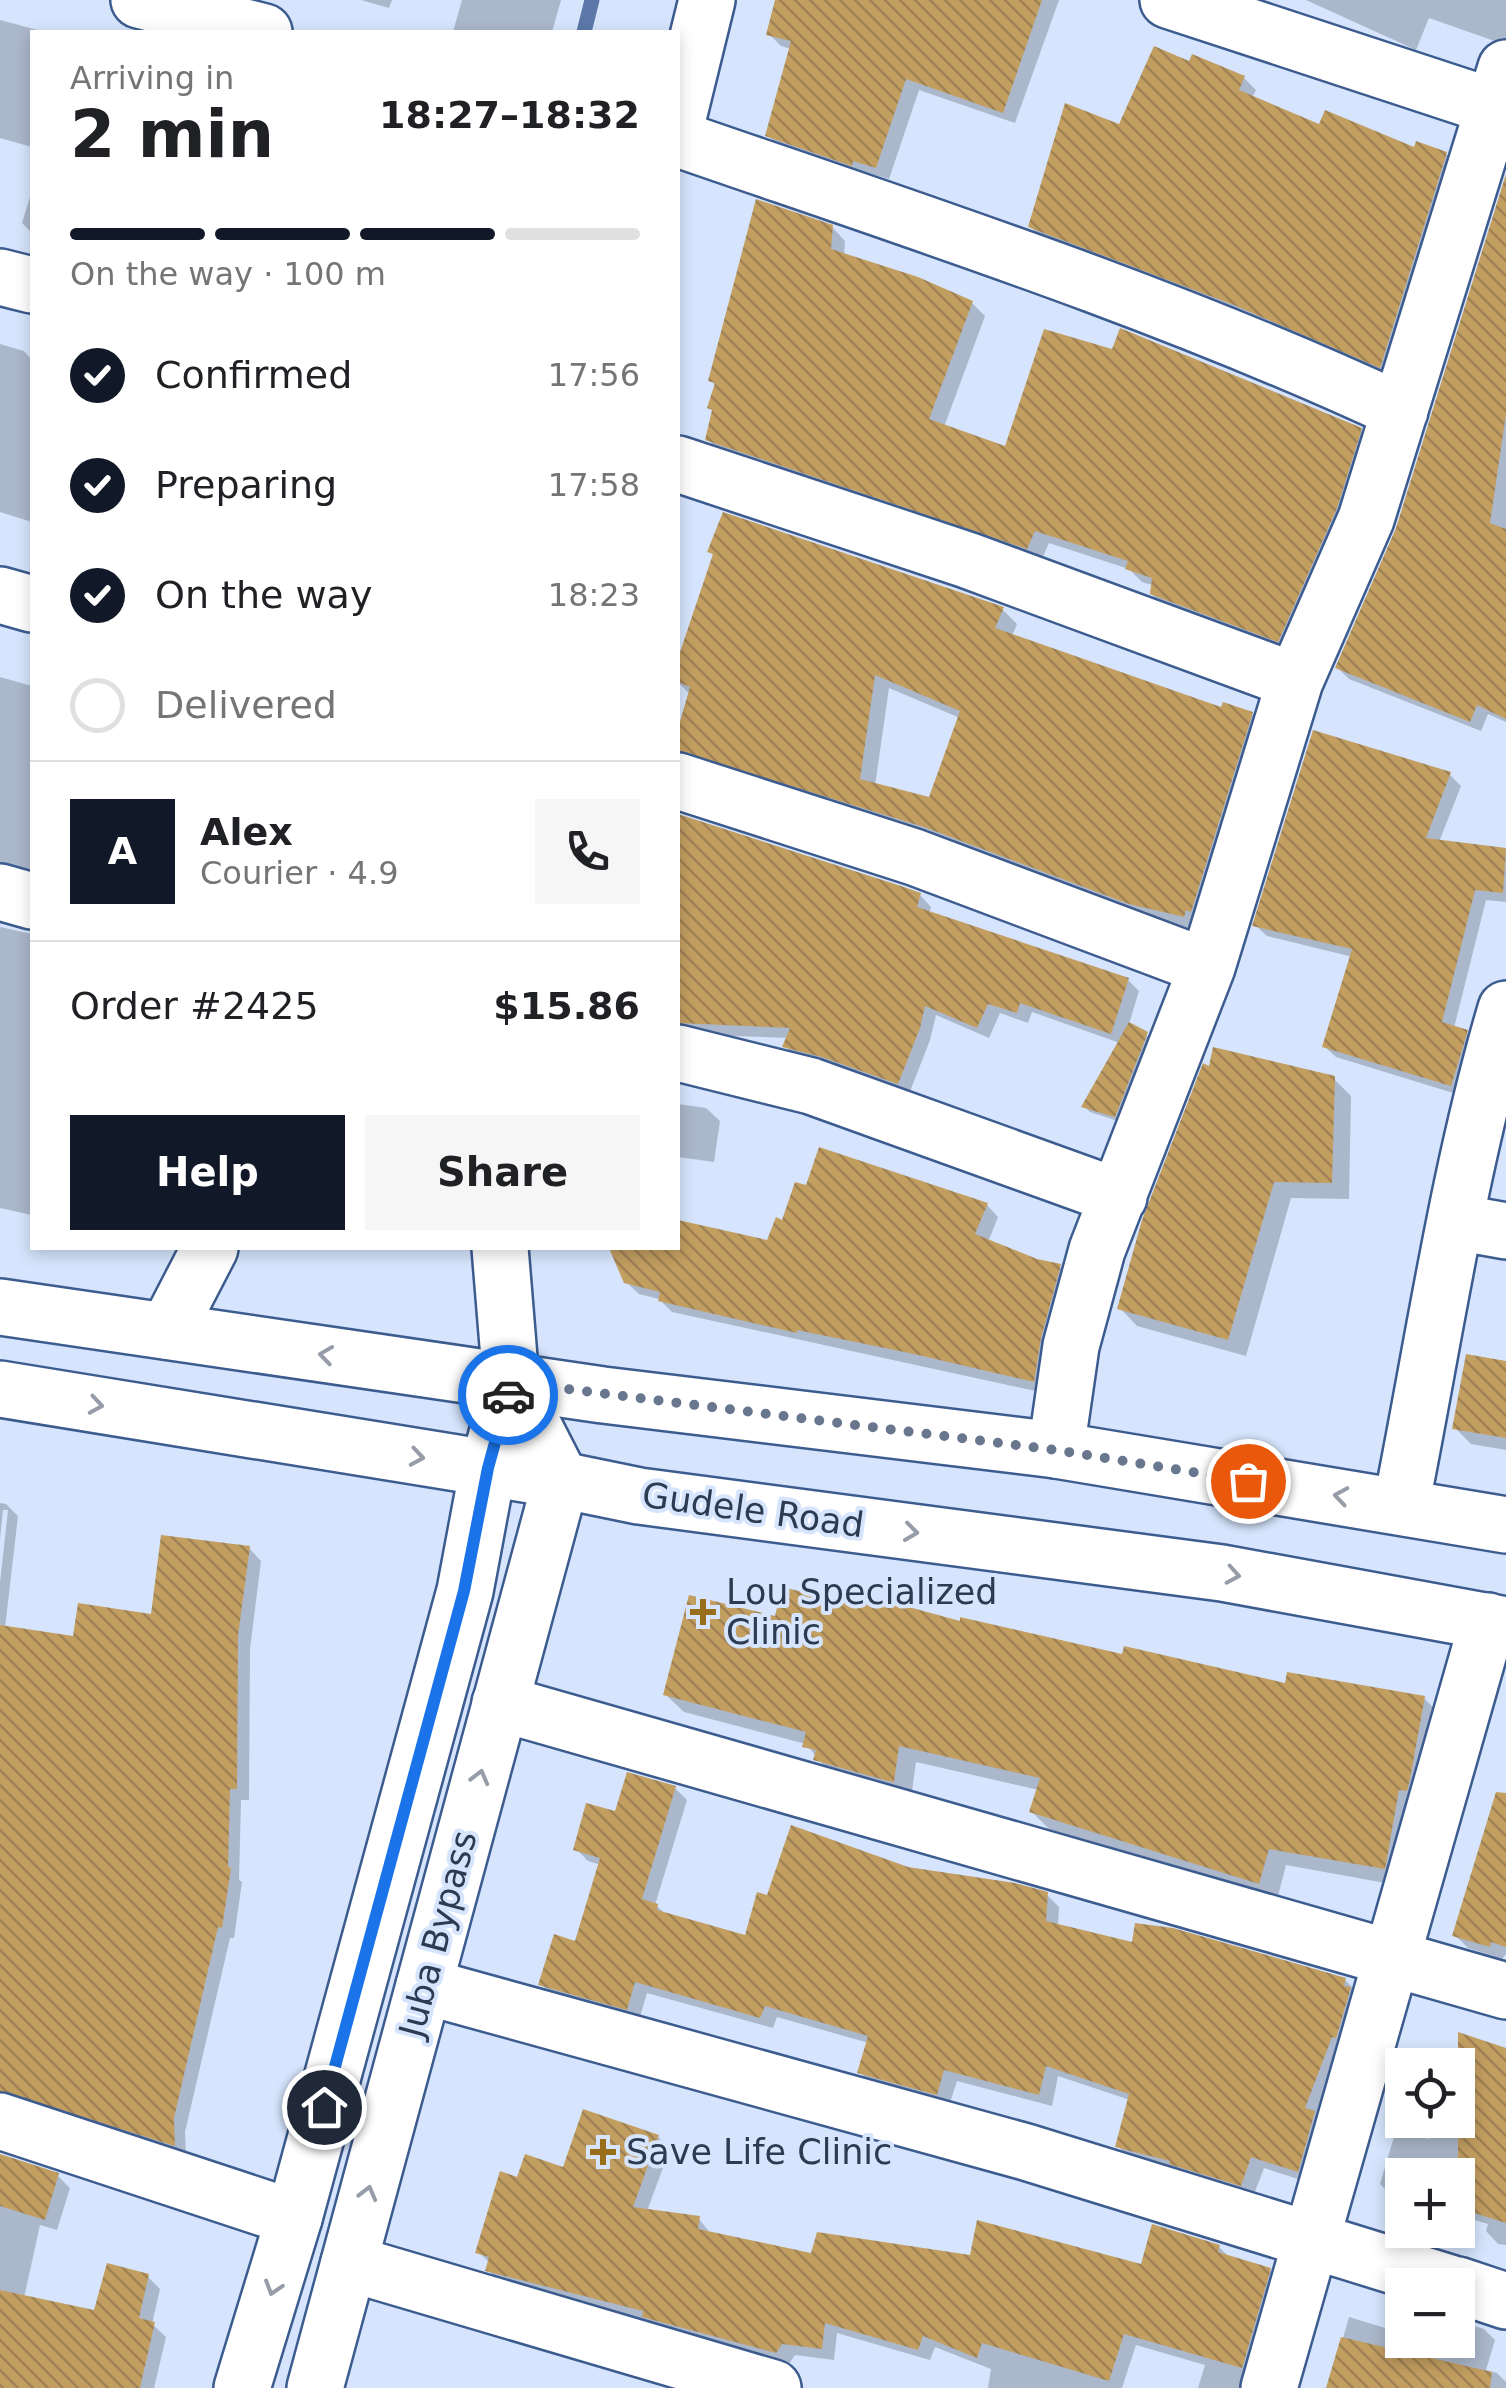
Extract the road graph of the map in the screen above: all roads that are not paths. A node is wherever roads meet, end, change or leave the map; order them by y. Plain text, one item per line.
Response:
1 (139, 0) edge
2 (707, 0) edge
3 (1168, 0) edge
4 (256, 30) edge
5 (1501, 95) edge
6 (680, 110) edge
7 (680, 140) edge
8 (0, 277) edge
9 (30, 285) edge
10 (1400, 411) junction
11 (680, 465) edge
12 (0, 595) edge
13 (30, 603) edge
14 (1295, 681) junction
15 (680, 782) edge
16 (0, 892) edge
17 (30, 900) edge
18 (1207, 967) junction
19 (1506, 1010) edge
20 (680, 1053) edge
21 (1118, 1197) junction
22 (1481, 1226) edge
23 (209, 1250) edge
24 (500, 1250) edge
25 (0, 1307) edge
26 (167, 1331) junction
27 (511, 1382) junction
28 (0, 1389) edge
29 (1056, 1450) junction
30 (488, 1468) junction
31 (561, 1480) junction
32 (1402, 1506) junction
33 (1506, 1525) edge
34 (1497, 1623) edge
35 (500, 1703) junction
36 (1392, 1958) junction
37 (424, 1986) junction
38 (1506, 1991) edge
39 (0, 2121) edge
40 (294, 2218) junction
41 (1312, 2240) junction
42 (349, 2263) junction
43 (1402, 2268) edge
44 (1475, 2291) edge
45 (1506, 2301) edge
46 (242, 2388) edge
47 (315, 2388) edge
48 (773, 2388) edge
49 (1270, 2388) edge

1 - 4 main road
2 - 6 main road
3 - 5 main road
5 - 10 main road
7 - 10 main road
8 - 9 main road
10 - 14 main road
11 - 14 main road
12 - 13 main road
14 - 18 main road
15 - 18 main road
16 - 17 main road
18 - 21 main road
19 - 22 main road
20 - 21 main road
21 - 29 main road
22 - 32 main road
23 - 26 main road
24 - 27 main road, Juba Bypass
25 - 26 main road
27 -> 26 main road
27 - 29 main road
27 - 30 main road, Juba Bypass
27 - 31 main road
28 -> 30 main road, Gudele Road
32 -> 29 main road
30 - 31 main road, Gudele Road
30 - 40 main road, Juba Bypass
31 -> 34 main road, Gudele Road
31 - 35 main road, Juba Bypass
32 - 33 main road
34 - 36 main road
35 - 36 main road
37 -> 35 main road, Juba Bypass
36 - 38 main road
36 - 41 main road
37 - 41 main road
42 -> 37 main road, Juba Bypass
39 - 40 main road
40 -> 46 main road, Juba Bypass
41 - 43 main road
41 - 49 main road
42 - 47 main road, Juba Bypass
42 - 48 main road
44 - 45 main road

